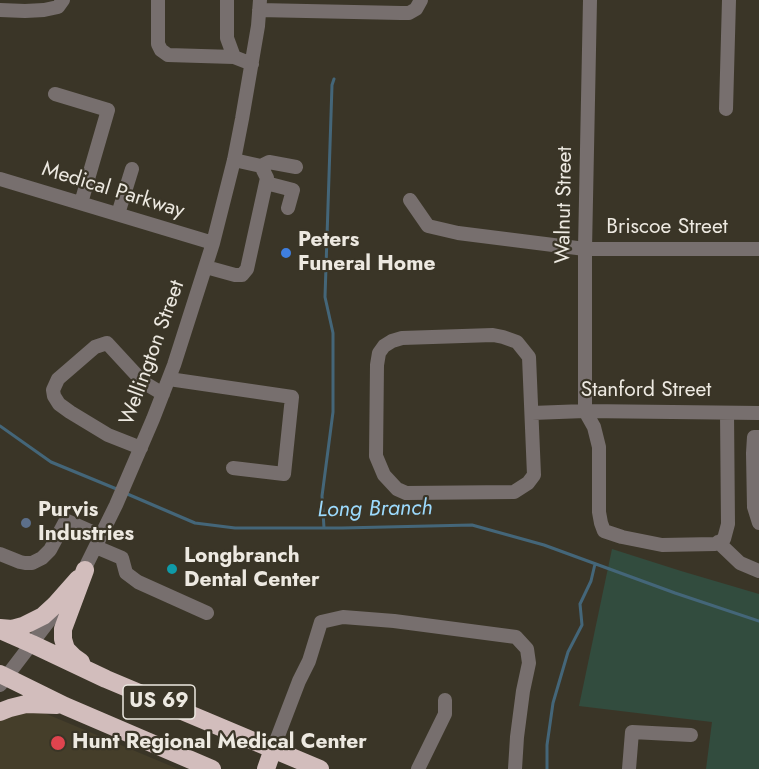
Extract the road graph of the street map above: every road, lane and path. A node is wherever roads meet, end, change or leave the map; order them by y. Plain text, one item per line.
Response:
1 (63, 0) edge
2 (158, 0) edge
3 (227, 0) edge
4 (421, 0) edge
5 (590, 0) edge
6 (729, 0) edge
7 (259, 5) edge
8 (342, 6) edge
9 (0, 10) edge
10 (234, 57) junction
11 (252, 64) junction
12 (55, 94) dead end
13 (726, 110) dead end
14 (234, 160) junction
15 (261, 166) junction
16 (296, 167) dead end
17 (132, 169) dead end
18 (0, 179) edge
19 (266, 183) junction
20 (410, 200) dead end
21 (81, 203) junction
22 (288, 208) dead end
23 (118, 214) junction
24 (213, 243) junction
25 (585, 249) junction
26 (759, 249) edge
27 (206, 267) junction
28 (169, 379) junction
29 (163, 394) junction
30 (585, 411) junction
31 (532, 412) junction
32 (727, 412) junction
33 (759, 413) edge
34 (759, 437) edge
35 (141, 448) junction
36 (233, 468) dead end
37 (759, 523) edge
38 (99, 541) junction
39 (718, 542) junction
40 (0, 554) edge
41 (85, 570) junction
42 (759, 571) edge
43 (207, 613) dead end
44 (0, 629) edge
45 (32, 644) junction
46 (2, 678) edge
47 (106, 680) junction
48 (445, 700) dead end
49 (65, 706) junction
50 (0, 712) edge
51 (691, 735) dead end
52 (273, 748) junction
53 (212, 769) edge
54 (266, 769) edge
55 (320, 769) edge
56 (418, 769) edge
57 (515, 769) edge
58 (629, 769) edge

1 - 9 street
2 - 10 street
3 - 10 street
4 - 8 street
5 - 25 street, Walnut Street
6 - 13 street
7 - 8 street
7 - 11 street, Wellington Street
10 - 11 street
11 - 14 street, Wellington Street
12 - 21 street
14 - 15 street
14 - 24 street, Wellington Street
15 - 16 street
15 - 19 street
17 - 23 street
18 - 21 street, Medical Parkway
19 - 22 street
19 - 27 street
20 - 25 street, Briscoe Street
21 - 23 street, Medical Parkway
23 - 24 street, Medical Parkway
24 - 27 street, Wellington Street
25 - 26 street, Briscoe Street
25 - 30 street, Walnut Street
27 - 28 street, Wellington Street
28 - 29 street, Wellington Street
28 - 36 street
29 - 35 street, Wellington Street
29 - 35 street
30 - 31 street, Stanford Street
30 - 32 street, Stanford Street
30 - 39 street
31 - 31 street
32 - 33 street, Stanford Street
32 - 39 street
34 - 37 street
35 - 38 street, Wellington Street
38 - 40 street
38 - 41 street, Wellington Street
38 - 43 street
39 - 42 street
41 - 44 highway
41 - 45 street, Wellington Street
41 - 47 highway
44 - 45 highway, US 69
45 - 46 street, Wellington Street
45 - 47 highway, US 69
46 - 49 highway, US 69
47 - 52 highway, US 69
48 - 56 street
49 - 50 highway
49 - 53 highway, US 69
51 - 58 street
52 - 54 highway
52 - 55 highway, US 69
52 - 57 street

